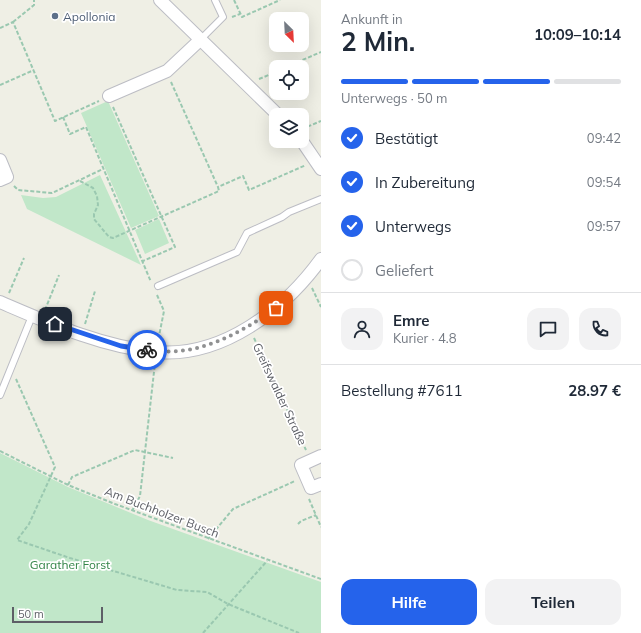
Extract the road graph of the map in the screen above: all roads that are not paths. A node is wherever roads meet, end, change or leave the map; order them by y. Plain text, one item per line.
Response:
1 (160, 0) edge
2 (215, 0) edge
3 (200, 40) junction
4 (109, 96) road end
5 (271, 108) edge
6 (307, 148) edge
7 (0, 160) edge
8 (319, 165) edge
9 (4, 179) edge
10 (321, 199) edge
11 (321, 259) edge
12 (158, 286) dead end
13 (2, 302) edge
14 (37, 317) junction
15 (0, 395) edge
16 (316, 458) edge
17 (321, 484) edge

1 - 3 street
2 - 3 lane
3 - 4 street
3 - 5 street
6 - 8 street
7 - 9 street
10 - 12 lane
11 - 14 street
13 - 14 street
14 - 15 lane
16 - 17 street, Greifswalder Straße

